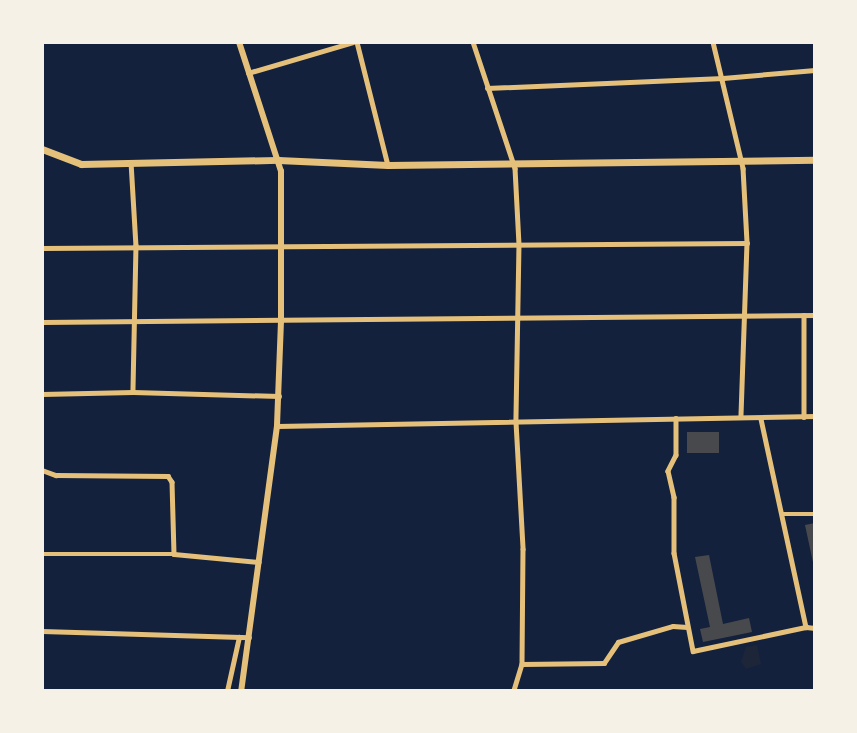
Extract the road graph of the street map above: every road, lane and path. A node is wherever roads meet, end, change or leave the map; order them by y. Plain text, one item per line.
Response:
1 (239, 42) edge
2 (355, 42) edge
3 (473, 42) edge
4 (712, 42) edge
5 (815, 70) edge
6 (248, 73) junction
7 (723, 78) junction
8 (487, 88) junction
9 (42, 148) edge
10 (741, 159) junction
11 (278, 160) junction
12 (815, 160) edge
13 (131, 162) junction
14 (514, 162) junction
15 (388, 165) junction
16 (747, 243) junction
17 (519, 244) junction
18 (136, 245) junction
19 (280, 246) junction
20 (42, 248) edge
21 (743, 315) junction
22 (804, 315) junction
23 (815, 315) edge
24 (517, 316) junction
25 (42, 321) edge
26 (281, 321) junction
27 (135, 322) junction
28 (133, 392) junction
29 (42, 394) edge
30 (279, 396) junction
31 (815, 416) edge
32 (741, 417) junction
33 (804, 417) junction
34 (676, 418) junction
35 (761, 419) junction
36 (516, 422) junction
37 (277, 426) junction
38 (42, 470) edge
39 (783, 514) junction
40 (815, 514) edge
41 (42, 554) edge
42 (174, 554) junction
43 (259, 562) junction
44 (687, 627) junction
45 (806, 627) junction
46 (815, 628) edge
47 (42, 631) edge
48 (239, 637) junction
49 (249, 637) junction
50 (522, 664) junction
51 (227, 691) edge
52 (241, 691) edge
53 (514, 691) edge

1 - 6 main road
2 - 6 street
2 - 15 street
3 - 8 street
4 - 7 street
5 - 7 street
6 - 11 main road
7 - 8 street
7 - 10 street
8 - 14 street
9 - 13 main road
10 - 12 main road
10 - 14 main road
10 - 16 street
11 - 13 main road
11 - 15 main road
11 - 19 main road
13 - 18 street
14 - 15 main road
14 - 17 street
16 - 17 street
16 - 21 street
17 - 19 street
17 - 24 street
18 - 19 street
18 - 20 street
18 - 27 street
19 - 26 main road
21 - 22 street
21 - 24 street
21 - 32 street
22 - 23 street
22 - 33 street
24 - 26 street
24 - 36 street
25 - 27 street
26 - 27 street
26 - 30 main road
27 - 28 street
28 - 29 street
28 - 30 street
30 - 37 main road
31 - 33 street
32 - 34 street
32 - 35 street
33 - 35 street
34 - 36 street
34 - 44 street
35 - 39 street
36 - 37 street
36 - 50 street
37 - 43 main road
38 - 42 street
39 - 40 street
39 - 45 street
41 - 42 street
42 - 43 street
43 - 49 main road
44 - 45 street
44 - 50 street
45 - 46 street
47 - 48 street
48 - 49 street
48 - 51 street
49 - 52 main road
50 - 53 street

